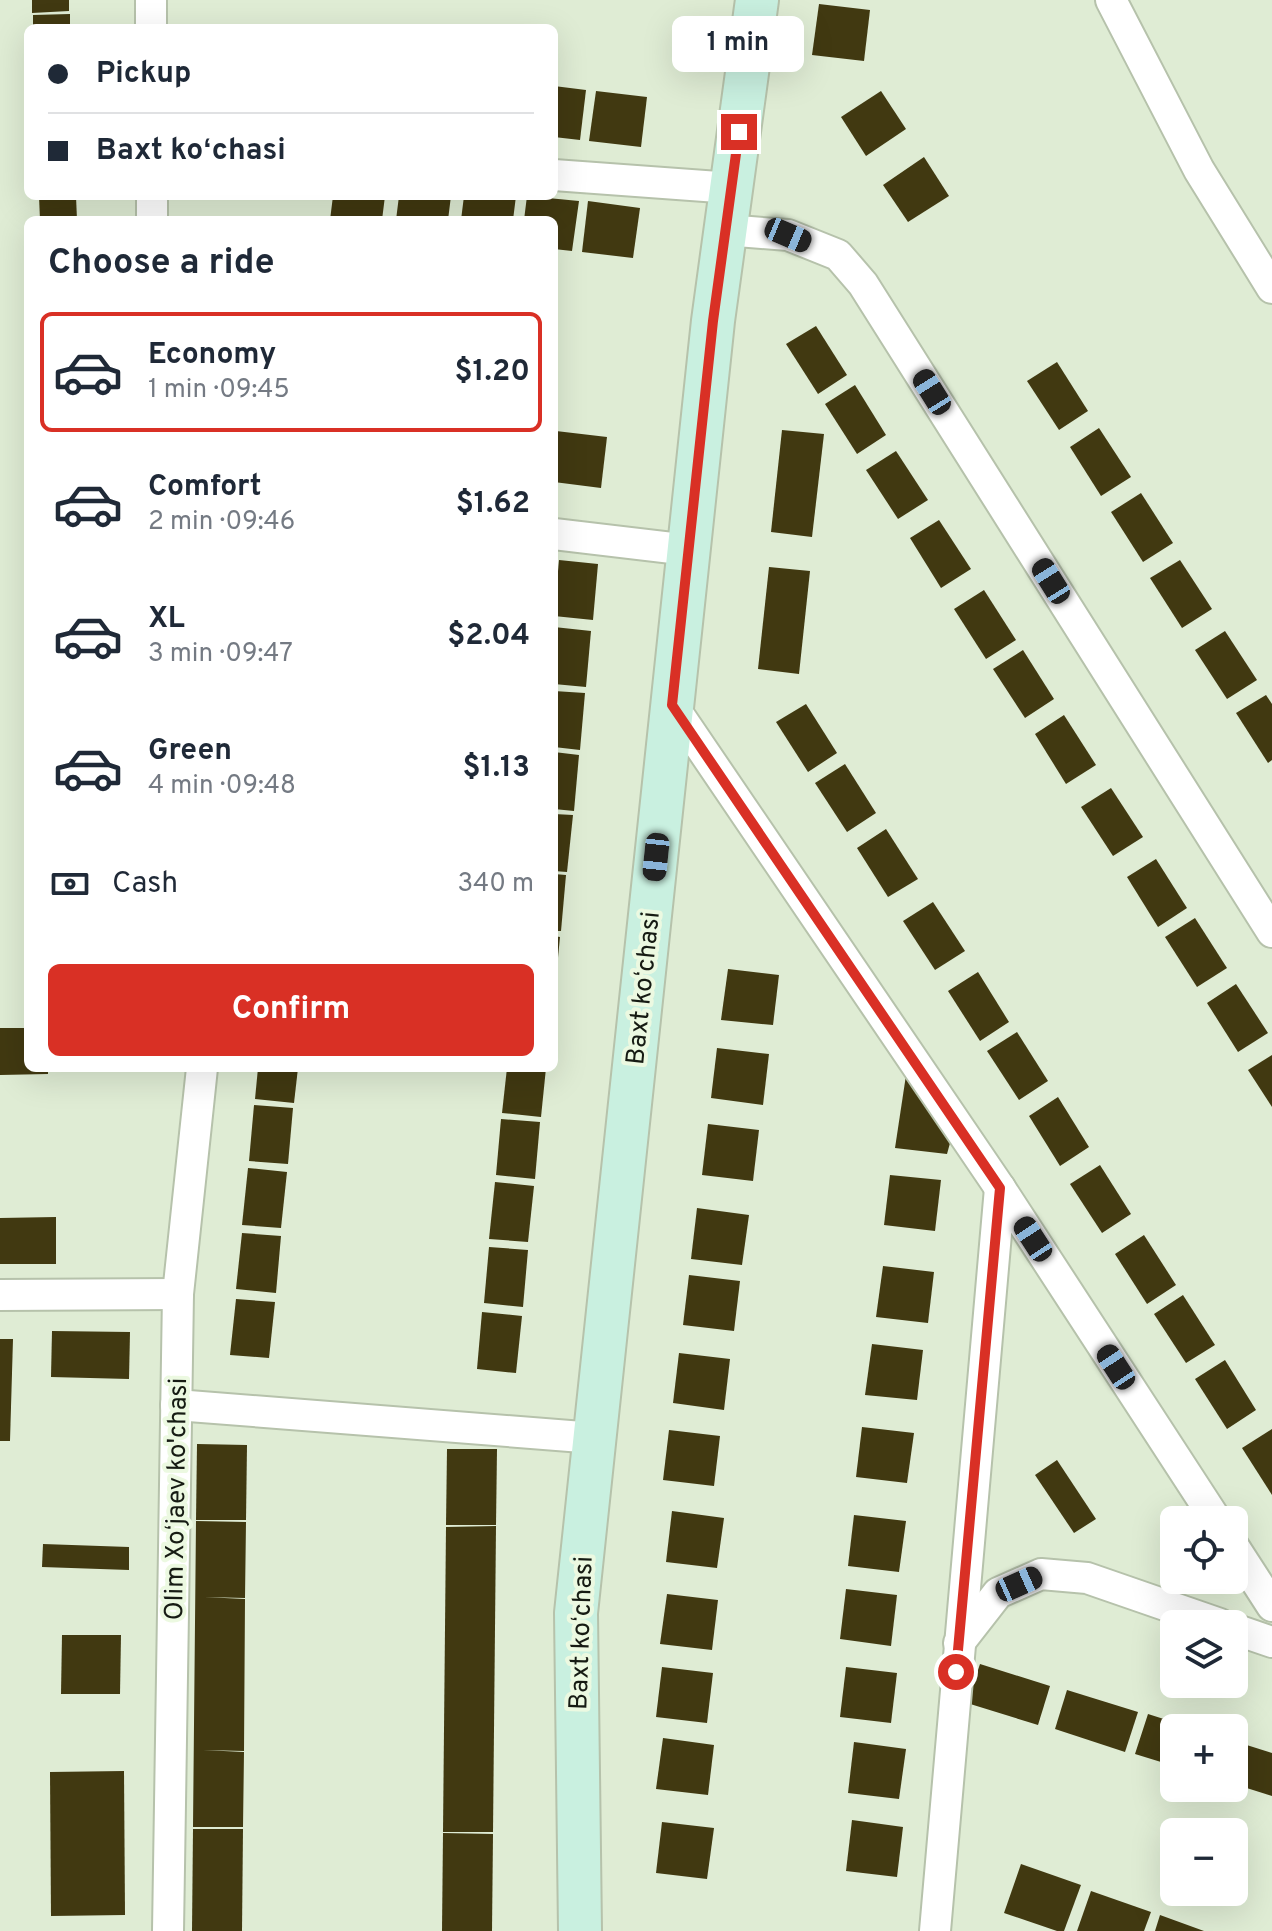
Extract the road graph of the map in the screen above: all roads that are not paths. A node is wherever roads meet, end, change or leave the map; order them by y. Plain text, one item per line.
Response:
1 (151, 0) edge
2 (757, 0) edge
3 (1111, 0) edge
4 (151, 24) edge
5 (558, 175) edge
6 (732, 188) junction
7 (725, 230) junction
8 (1272, 288) edge
9 (558, 534) edge
10 (689, 550) junction
11 (672, 705) junction
12 (1272, 932) edge
13 (202, 1072) edge
14 (1000, 1188) junction
15 (178, 1294) junction
16 (0, 1295) edge
17 (176, 1405) junction
18 (595, 1438) junction
19 (1207, 1506) edge
20 (1248, 1569) edge
21 (1272, 1606) edge
22 (1180, 1610) edge
23 (1248, 1634) edge
24 (1272, 1642) edge
25 (959, 1643) junction
26 (168, 1931) edge
27 (580, 1931) edge
28 (935, 1931) edge

1 - 4 street
2 - 6 main road, Baxt koʻchasi
3 - 8 street
5 - 6 street
6 - 7 main road, Baxt koʻchasi
7 - 10 main road, Baxt koʻchasi
7 - 12 street
9 - 10 street
10 - 11 main road, Baxt koʻchasi
11 - 14 street
11 - 18 main road, Baxt koʻchasi
13 - 15 street, Olim Xoʻjaev ko'chasi
14 - 19 street
14 - 25 street
15 - 16 street
15 - 17 street, Olim Xoʻjaev ko'chasi
17 - 18 street
17 - 26 street, Olim Xoʻjaev ko'chasi
18 - 27 main road, Baxt koʻchasi
20 - 21 street
22 - 25 street
23 - 24 street
25 - 28 street

